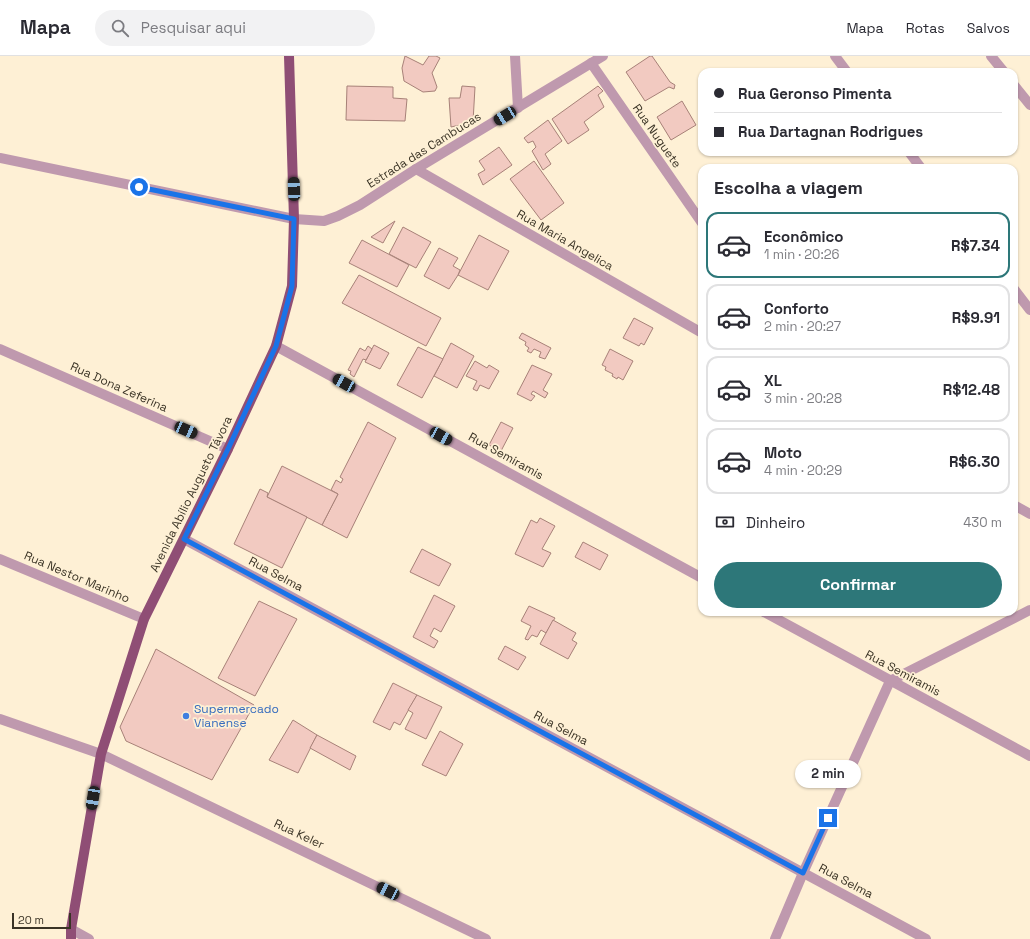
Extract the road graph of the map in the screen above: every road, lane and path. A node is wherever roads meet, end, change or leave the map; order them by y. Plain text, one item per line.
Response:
1 (289, 56) edge
2 (515, 56) edge
3 (603, 56) edge
4 (835, 56) edge
5 (991, 56) edge
6 (591, 63) junction
7 (844, 68) edge
8 (1001, 68) edge
9 (1018, 90) edge
10 (1030, 105) edge
11 (518, 108) junction
12 (0, 158) edge
13 (416, 169) junction
14 (698, 217) edge
15 (294, 219) junction
16 (1018, 294) edge
17 (1030, 310) edge
18 (698, 331) edge
19 (276, 346) junction
20 (0, 349) edge
21 (228, 449) junction
22 (1018, 507) edge
23 (1030, 514) edge
24 (184, 539) junction
25 (0, 559) edge
26 (698, 576) edge
27 (1030, 610) edge
28 (771, 616) edge
29 (144, 619) junction
30 (890, 681) junction
31 (0, 719) edge
32 (100, 754) junction
33 (1030, 756) edge
34 (803, 873) junction
35 (71, 934) edge
36 (89, 939) edge
37 (486, 939) edge
38 (775, 939) edge
39 (926, 939) edge

1 - 15 main road, Avenida Abílio Augusto Távora
2 - 11 street
3 - 6 street, Estrada das Cambucas
4 - 7 street
5 - 8 street
6 - 11 street, Estrada das Cambucas
6 - 14 street, Rua Nuguete
9 - 10 street
11 - 13 street, Estrada das Cambucas
12 - 15 street, Estrada das Cambucas
13 - 15 street, Estrada das Cambucas
13 - 18 street, Rua Maria Angelica
15 - 19 main road, Avenida Abílio Augusto Távora
16 - 17 street
19 - 21 main road, Avenida Abílio Augusto Távora
19 - 26 street, Rua Semiramis
20 - 21 street, Rua Dona Zeferina
21 - 24 main road, Avenida Abílio Augusto Távora
22 - 23 street
24 - 29 main road, Avenida Abílio Augusto Távora
24 - 34 street, Rua Selma
25 - 29 street, Rua Nestor Marinho
27 - 30 street
28 - 30 street, Rua Semiramis
29 - 32 main road, Avenida Abílio Augusto Távora
30 - 33 street, Rua Semiramis
30 - 34 street
31 - 32 street, Rua Keler
32 - 35 main road, Avenida Abílio Augusto Távora
32 - 37 street, Rua Keler
34 - 38 street
34 - 39 street, Rua Selma
35 - 36 street

